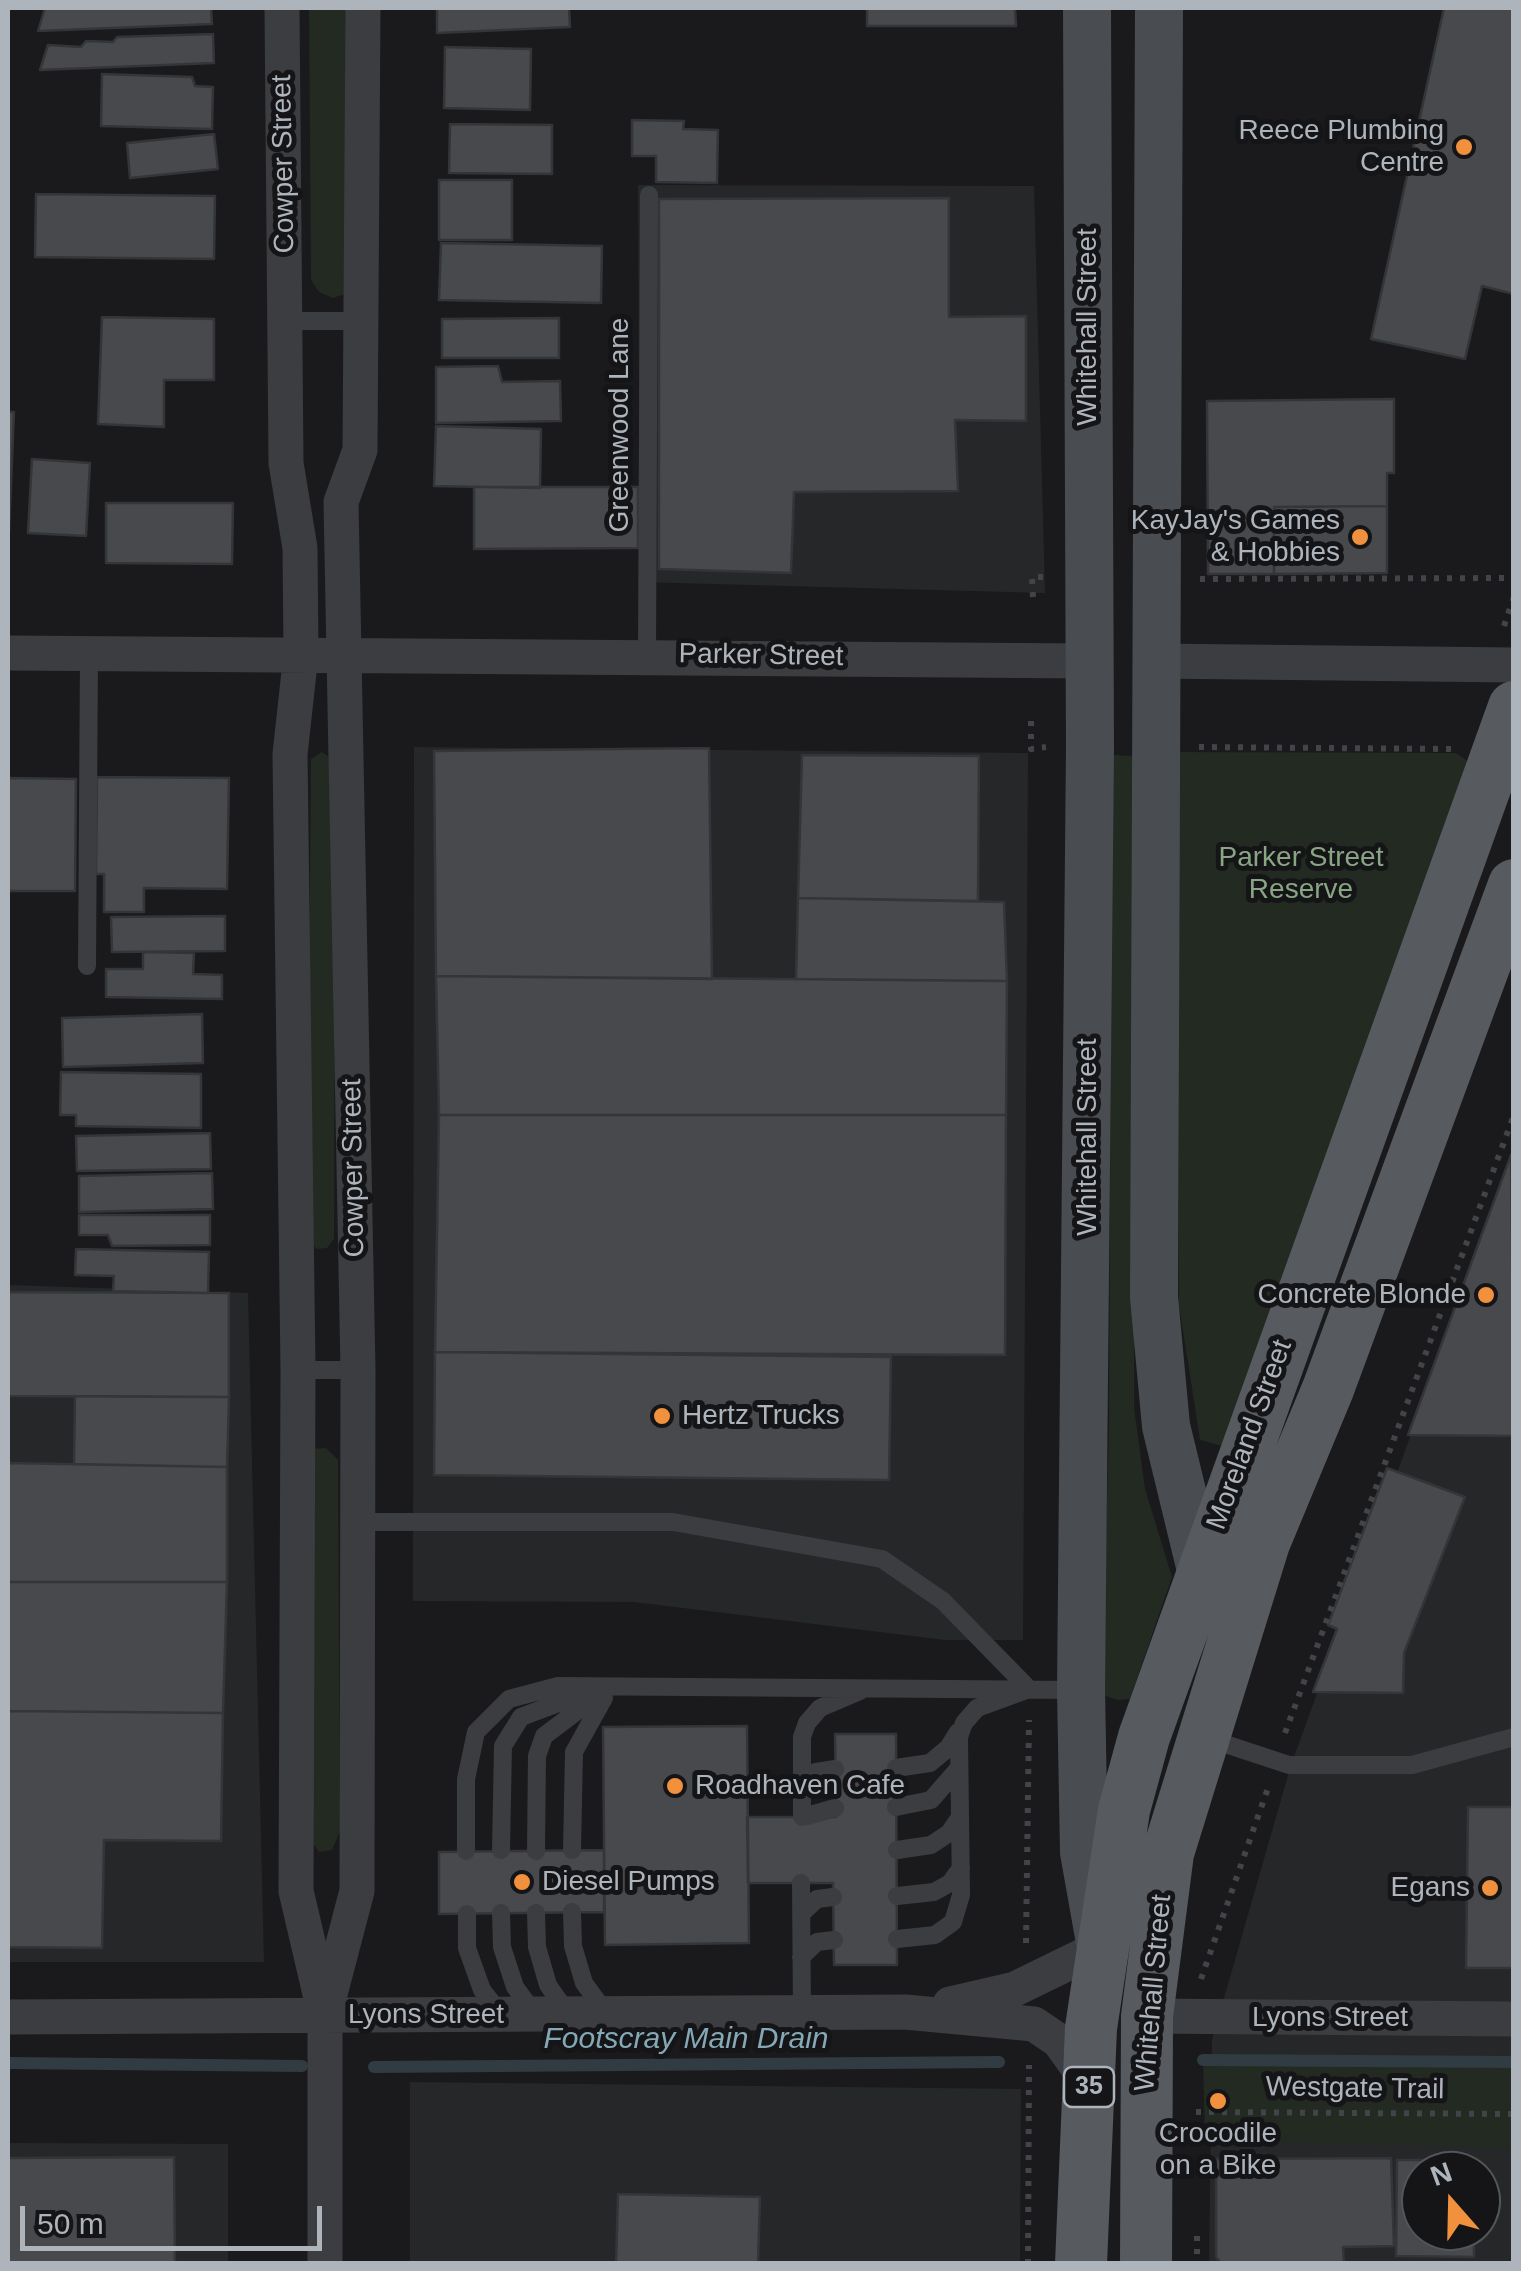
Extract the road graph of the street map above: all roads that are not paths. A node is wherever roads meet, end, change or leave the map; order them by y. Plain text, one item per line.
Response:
1 (282, 8) edge
2 (363, 8) edge
3 (1087, 8) edge
4 (1159, 8) edge
5 (649, 196) dead end
6 (286, 321) junction
7 (362, 321) junction
8 (8, 653) edge
9 (90, 653) junction
10 (301, 654) junction
11 (344, 654) junction
12 (646, 655) junction
13 (1155, 661) junction
14 (1088, 662) junction
15 (1514, 665) edge
16 (1514, 707) edge
17 (1514, 885) edge
18 (88, 966) dead end
19 (298, 1370) junction
20 (358, 1370) junction
21 (358, 1522) junction
22 (1201, 1570) junction
23 (615, 1686) junction
24 (870, 1688) junction
25 (1029, 1689) junction
26 (1081, 1690) junction
27 (964, 1723) junction
28 (1204, 1733) junction
29 (1514, 1736) edge
30 (896, 1768) dead end
31 (959, 1768) junction
32 (835, 1769) dead end
33 (802, 1789) junction
34 (896, 1807) dead end
35 (836, 1808) dead end
36 (960, 1816) junction
37 (501, 1850) dead end
38 (536, 1850) dead end
39 (572, 1850) dead end
40 (897, 1850) dead end
41 (466, 1851) dead end
42 (961, 1868) junction
43 (801, 1883) dead end
44 (897, 1896) dead end
45 (833, 1897) dead end
46 (572, 1912) dead end
47 (501, 1913) dead end
48 (536, 1913) dead end
49 (466, 1914) dead end
50 (802, 1914) junction
51 (834, 1940) dead end
52 (897, 1940) dead end
53 (1101, 1947) junction
54 (801, 1957) junction
55 (905, 2012) junction
56 (802, 2014) junction
57 (325, 2015) junction
58 (536, 2015) junction
59 (608, 2016) junction
60 (1172, 2017) junction
61 (8, 2018) edge
62 (1514, 2019) edge
63 (1089, 2083) junction
64 (325, 2264) edge
65 (1081, 2264) edge
66 (1146, 2264) edge

1 - 6 street, Cowper Street
2 - 7 street, Cowper Street
3 - 14 main road, Whitehall Street / 35
4 - 13 main road, 35
5 - 12 lane, Greenwood Lane
6 - 7 lane
6 - 10 street, Cowper Street
7 - 11 street, Cowper Street
8 - 9 street, Parker Street
9 - 10 street, Parker Street
9 - 18 lane
10 - 11 street, Parker Street
10 - 19 street, Cowper Street
11 - 12 street, Parker Street
11 - 20 street, Cowper Street
12 - 14 street, Parker Street
13 - 14 main road, Parker Street
13 - 15 street, Parker Street
13 - 22 main road, 35
14 - 26 main road, Whitehall Street / 35
16 - 22 main road, Moreland Street
17 - 28 main road, Moreland Street
19 - 20 lane
19 - 57 street, Cowper Street
20 - 21 street, Cowper Street
21 - 25 lane
21 - 57 street, Cowper Street
22 - 28 main road, 35
22 - 53 main road, Moreland Street
23 - 24 lane
23 - 37 lane
23 - 38 lane
23 - 39 lane
23 - 41 lane
24 - 25 lane
24 - 33 lane
25 - 26 lane
25 - 27 lane
26 - 53 main road, Whitehall Street / 35
27 - 30 lane
27 - 31 lane
28 - 29 lane
28 - 60 main road, Whitehall Street / 35
31 - 34 lane
31 - 36 lane
32 - 33 lane
33 - 35 lane
36 - 40 lane
36 - 42 lane
42 - 44 lane
42 - 52 lane
43 - 50 lane
45 - 50 lane
46 - 59 lane
47 - 58 lane
48 - 58 lane
49 - 58 lane
50 - 54 lane
51 - 54 lane
53 - 55 street, Lyons Street
53 - 63 main road, Whitehall Street / 35
54 - 56 lane
55 - 56 street, Lyons Street
55 - 63 street, Lyons Street
56 - 59 street, Lyons Street
57 - 58 street, Lyons Street
57 - 61 street, Lyons Street
57 - 64 street, Cowper Street
58 - 59 street, Lyons Street
60 - 62 street, Lyons Street
60 - 66 main road, Whitehall Street / 35
63 - 65 main road, Whitehall Street / 35

